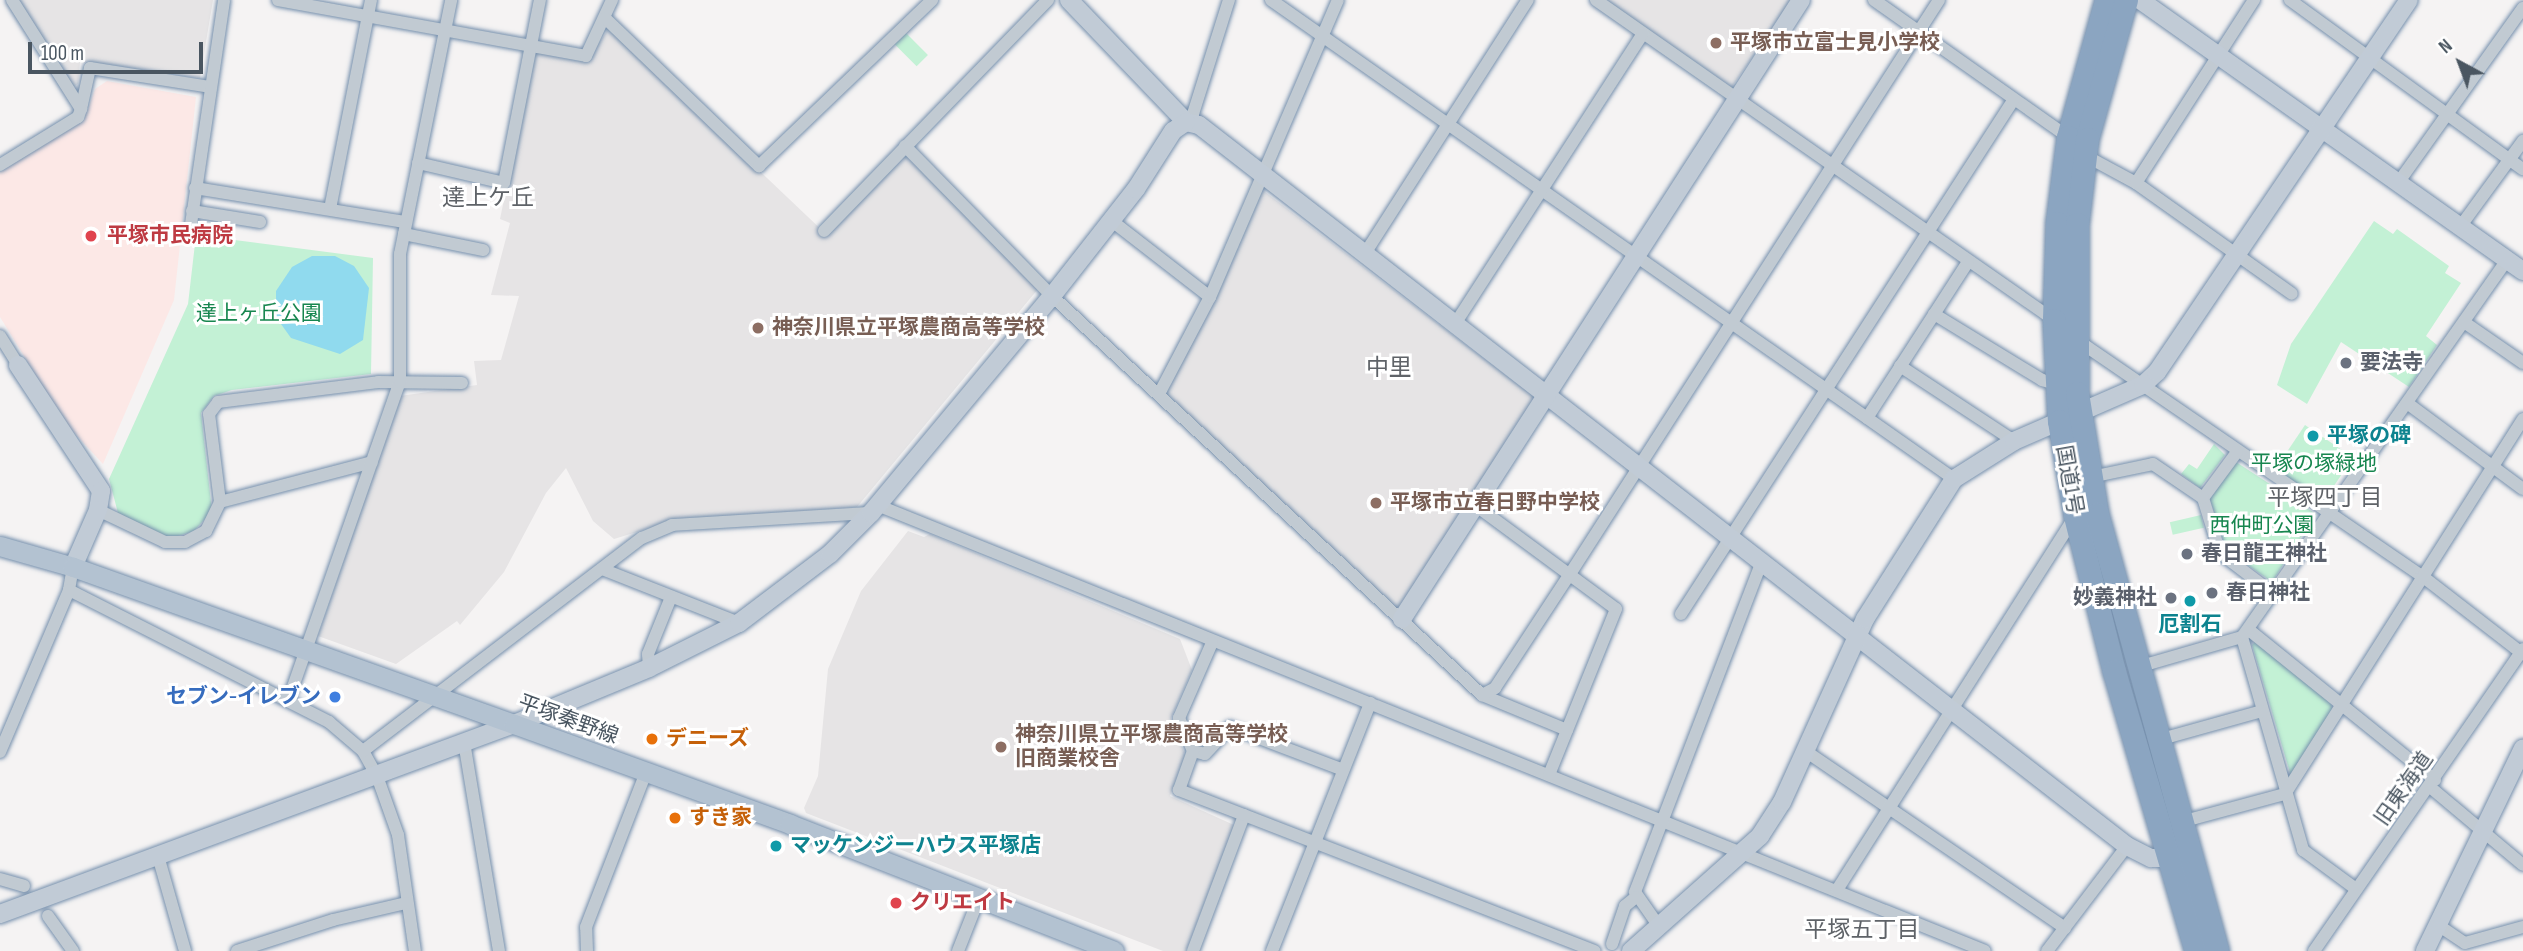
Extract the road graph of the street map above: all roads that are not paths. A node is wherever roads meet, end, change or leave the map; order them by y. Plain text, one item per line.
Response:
1 (12, 0) edge
2 (224, 0) edge
3 (278, 0) edge
4 (371, 0) edge
5 (451, 0) edge
6 (540, 0) edge
7 (612, 0) edge
8 (932, 0) edge
9 (1048, 0) edge
10 (1229, 0) edge
11 (1271, 0) edge
12 (1338, 0) edge
13 (1528, 0) edge
14 (1596, 0) edge
15 (1801, 0) edge
16 (1874, 0) edge
17 (1939, 0) edge
18 (2106, 0) edge
19 (2126, 0) edge
20 (2140, 0) edge
21 (2254, 0) edge
22 (2290, 0) edge
23 (2409, 0) edge
24 (321, 3) edge
25 (1078, 4) edge
26 (2523, 8) edge
27 (368, 13) junction
28 (605, 18) junction
29 (446, 28) junction
30 (1919, 32) junction
31 (1643, 33) junction
32 (1323, 36) junction
33 (531, 45) junction
34 (2217, 57) junction
35 (2370, 58) junction
36 (210, 88) junction
37 (2014, 99) junction
38 (1737, 100) junction
39 (81, 109) junction
40 (2447, 114) junction
41 (1186, 122) junction
42 (1448, 124) junction
43 (2322, 130) junction
44 (2068, 137) junction
45 (2523, 141) edge
46 (905, 146) junction
47 (2086, 156) junction
48 (2510, 159) junction
49 (418, 163) junction
50 (0, 164) edge
51 (1832, 166) junction
52 (2523, 169) edge
53 (1262, 176) junction
54 (2136, 183) junction
55 (2398, 183) junction
56 (195, 188) junction
57 (1542, 190) junction
58 (330, 209) junction
59 (192, 211) junction
60 (1112, 221) junction
61 (260, 222) dead end
62 (2460, 227) junction
63 (405, 228) junction
64 (190, 231) dead end
65 (824, 231) dead end
66 (1925, 232) junction
67 (483, 250) dead end
68 (1364, 255) junction
69 (2236, 255) junction
70 (1637, 256) junction
71 (2507, 260) junction
72 (1968, 262) junction
73 (2523, 271) edge
74 (2292, 294) dead end
75 (1052, 296) junction
76 (1210, 297) junction
77 (1934, 314) junction
78 (2054, 320) junction
79 (2464, 322) junction
80 (1731, 323) junction
81 (1455, 324) junction
82 (0, 336) edge
83 (2074, 338) junction
84 (2523, 363) edge
85 (18, 365) joint
86 (1900, 366) junction
87 (400, 382) junction
88 (462, 383) dead end
89 (2056, 384) junction
90 (2143, 384) junction
91 (1824, 388) junction
92 (1158, 394) junction
93 (1547, 397) junction
94 (2407, 403) junction
95 (2069, 416) junction
96 (1867, 418) junction
97 (2523, 419) edge
98 (2014, 441) junction
99 (2237, 452) junction
100 (372, 462) junction
101 (1639, 466) junction
102 (2491, 466) junction
103 (2091, 477) junction
104 (1954, 479) junction
105 (2523, 489) edge
106 (2203, 498) junction
107 (219, 502) junction
108 (1475, 505) junction
109 (874, 509) junction
110 (98, 510) junction
111 (2329, 515) junction
112 (2075, 516) junction
113 (1730, 537) junction
114 (0, 546) edge
115 (1762, 562) junction
116 (74, 567) junction
117 (602, 569) junction
118 (1570, 574) junction
119 (2422, 576) junction
120 (69, 590) junction
121 (2274, 594) junction
122 (671, 597) junction
123 (1681, 614) dead end
124 (1402, 619) junction
125 (740, 623) junction
126 (2246, 633) junction
127 (1856, 636) junction
128 (1212, 642) junction
129 (308, 649) junction
130 (2522, 652) edge
131 (2138, 667) junction
132 (649, 668) junction
133 (1482, 695) junction
134 (431, 697) junction
135 (288, 701) junction
136 (1370, 703) junction
137 (2342, 706) junction
138 (1950, 709) junction
139 (2262, 711) junction
140 (514, 724) junction
141 (1567, 730) junction
142 (2158, 740) junction
143 (464, 742) junction
144 (2523, 748) edge
145 (1804, 750) junction
146 (363, 751) junction
147 (1193, 751) junction
148 (0, 752) edge
149 (1343, 770) junction
150 (646, 772) junction
151 (1549, 775) junction
152 (377, 776) junction
153 (2432, 783) junction
154 (2285, 794) junction
155 (1888, 806) junction
156 (1244, 815) junction
157 (1661, 820) junction
158 (2181, 822) junction
159 (2483, 830) junction
160 (1315, 842) junction
161 (2127, 846) junction
162 (1744, 852) junction
163 (158, 856) junction
164 (2180, 858) junction
165 (2523, 864) edge
166 (0, 879) edge
167 (24, 886) dead end
168 (2356, 889) junction
169 (1837, 890) junction
170 (1636, 897) junction
171 (979, 898) junction
172 (405, 903) junction
173 (0, 914) edge
174 (48, 916) dead end
175 (1658, 925) junction
176 (2438, 925) junction
177 (2523, 927) edge
178 (2065, 929) junction
179 (1612, 944) dead end
180 (73, 951) edge
181 (185, 951) edge
182 (237, 951) edge
183 (415, 951) edge
184 (499, 951) edge
185 (587, 951) edge
186 (958, 951) edge
187 (1114, 951) edge
188 (1193, 951) edge
189 (1272, 951) edge
190 (1595, 951) edge
191 (1631, 951) edge
192 (1985, 951) edge
193 (2047, 951) edge
194 (2196, 951) edge
195 (2217, 951) edge
196 (2314, 951) edge
197 (2425, 951) edge

1 - 39 street
2 - 36 street
3 - 24 street
4 - 27 street
5 - 29 street
6 - 33 street
7 - 28 street
8 - 28 street
9 - 46 street
10 - 41 street
11 - 32 street
12 - 32 street
13 - 42 street
14 - 31 street
15 - 38 street
16 - 30 street
17 - 30 street
18 - 44 highway, 国道1号
19 - 47 highway, 国道1号
20 - 34 street
21 - 34 street
22 - 35 street
23 - 35 street
24 - 27 street
25 - 41 street
26 - 40 street
27 - 29 street
27 - 58 street
28 - 33 street
29 - 33 street
29 - 49 street
30 - 37 street
30 - 51 street
31 - 38 street
31 - 57 street
32 - 42 street
32 - 53 street
33 - 49 street
34 - 43 street
34 - 54 street
35 - 40 street
35 - 43 street
36 - 39 street
36 - 56 street
37 - 44 street
37 - 66 street
38 - 51 street
38 - 70 street
39 - 50 street
40 - 48 street
40 - 55 street
41 - 53 street
41 - 60 street
42 - 57 street
42 - 68 street
43 - 55 street
43 - 69 street
44 - 78 highway, 国道1号
45 - 48 street
46 - 65 street
46 - 75 street
47 - 54 street
47 - 83 highway, 国道1号
48 - 52 street
48 - 62 street
49 - 63 street
51 - 66 street
51 - 80 street
53 - 68 street
53 - 76 street
54 - 69 street
55 - 62 street
56 - 58 street
56 - 59 street
57 - 70 street
57 - 81 street
58 - 63 street
59 - 61 street
59 - 64 street
60 - 75 street
60 - 76 street
62 - 71 street
63 - 67 street
63 - 87 street
66 - 72 street
66 - 91 street
68 - 81 street
69 - 74 street
69 - 90 street
70 - 80 street
70 - 93 street
71 - 73 street
71 - 79 street
72 - 77 street
72 - 78 street
75 - 92 street
75 - 109 street
76 - 92 street
77 - 86 street
77 - 89 street
78 - 89 highway, 国道1号
79 - 84 street
79 - 94 street
80 - 91 street
80 - 101 street
81 - 93 street
82 - 85 street
83 - 90 street
83 - 95 highway, 国道1号
85 - 110 street
86 - 96 street
86 - 98 street
87 - 88 street
87 - 100 street
87 - 107 street
89 - 95 highway, 国道1号
90 - 95 street
90 - 99 street
91 - 96 street
91 - 113 street
92 - 124 street
93 - 101 street
93 - 108 street
94 - 102 street
94 - 111 street
95 - 98 street
95 - 103 highway, 国道1号
95 - 112 highway, 国道1号
96 - 104 street
97 - 102 street
98 - 104 street
99 - 106 street
99 - 111 street
100 - 107 street
100 - 129 street
101 - 113 street
101 - 118 street
102 - 105 street
102 - 119 street
103 - 106 street
103 - 131 highway, 国道1号
104 - 127 street
106 - 121 street
107 - 110 street
108 - 118 street
108 - 124 street
109 - 117 street
109 - 125 street
109 - 128 street
110 - 116 street
111 - 119 street
111 - 121 street
112 - 138 street
112 - 164 highway, 国道1号
113 - 115 street
113 - 123 street
114 - 116 main road, 平塚秦野線
115 - 127 street
115 - 157 street
116 - 120 street
116 - 129 main road, 平塚秦野線
117 - 122 street
117 - 134 street
118 - 133 street
118 - 141 street
119 - 130 street
119 - 137 street
120 - 135 street
120 - 148 street
121 - 126 street
122 - 125 street
122 - 132 street
124 - 133 street
125 - 132 street
126 - 131 street
126 - 137 street
126 - 139 street
127 - 138 street
127 - 145 street
128 - 136 street
128 - 147 street
129 - 134 main road, 平塚秦野線
129 - 135 street
130 - 153 street, 旧東海道
131 - 142 highway, 国道1号
132 - 140 street
133 - 141 street
134 - 140 main road, 平塚秦野線
134 - 146 street
135 - 146 street
136 - 149 street
136 - 151 street
137 - 153 street
137 - 154 street
138 - 155 street
138 - 161 street
139 - 142 street
139 - 154 street
140 - 143 street
140 - 150 main road, 平塚秦野線
141 - 151 street
142 - 158 highway, 国道1号
143 - 152 street
143 - 184 street
144 - 159 street
145 - 155 street
145 - 162 street
146 - 152 street
147 - 149 street
147 - 156 street
149 - 160 street
150 - 171 main road, 平塚秦野線
150 - 185 street
151 - 157 street
152 - 163 street
152 - 172 street
153 - 159 street
153 - 168 street, 旧東海道
154 - 158 street
154 - 168 street
155 - 169 street
155 - 178 street
156 - 160 street
156 - 188 street
157 - 162 street
157 - 170 street
158 - 164 highway, 国道1号
159 - 165 street
159 - 176 street
160 - 189 street
160 - 190 street
161 - 164 street
161 - 178 street
162 - 169 street
162 - 175 street
163 - 173 street
163 - 181 street
164 - 194 highway, 国道1号
164 - 195 highway, 国道1号
166 - 167 street
168 - 196 street, 旧東海道
169 - 192 street
170 - 175 street
170 - 179 street
171 - 186 street
171 - 187 main road, 平塚秦野線
172 - 182 street
172 - 183 street
174 - 180 street
175 - 191 street
176 - 177 street
176 - 197 street
178 - 193 street

